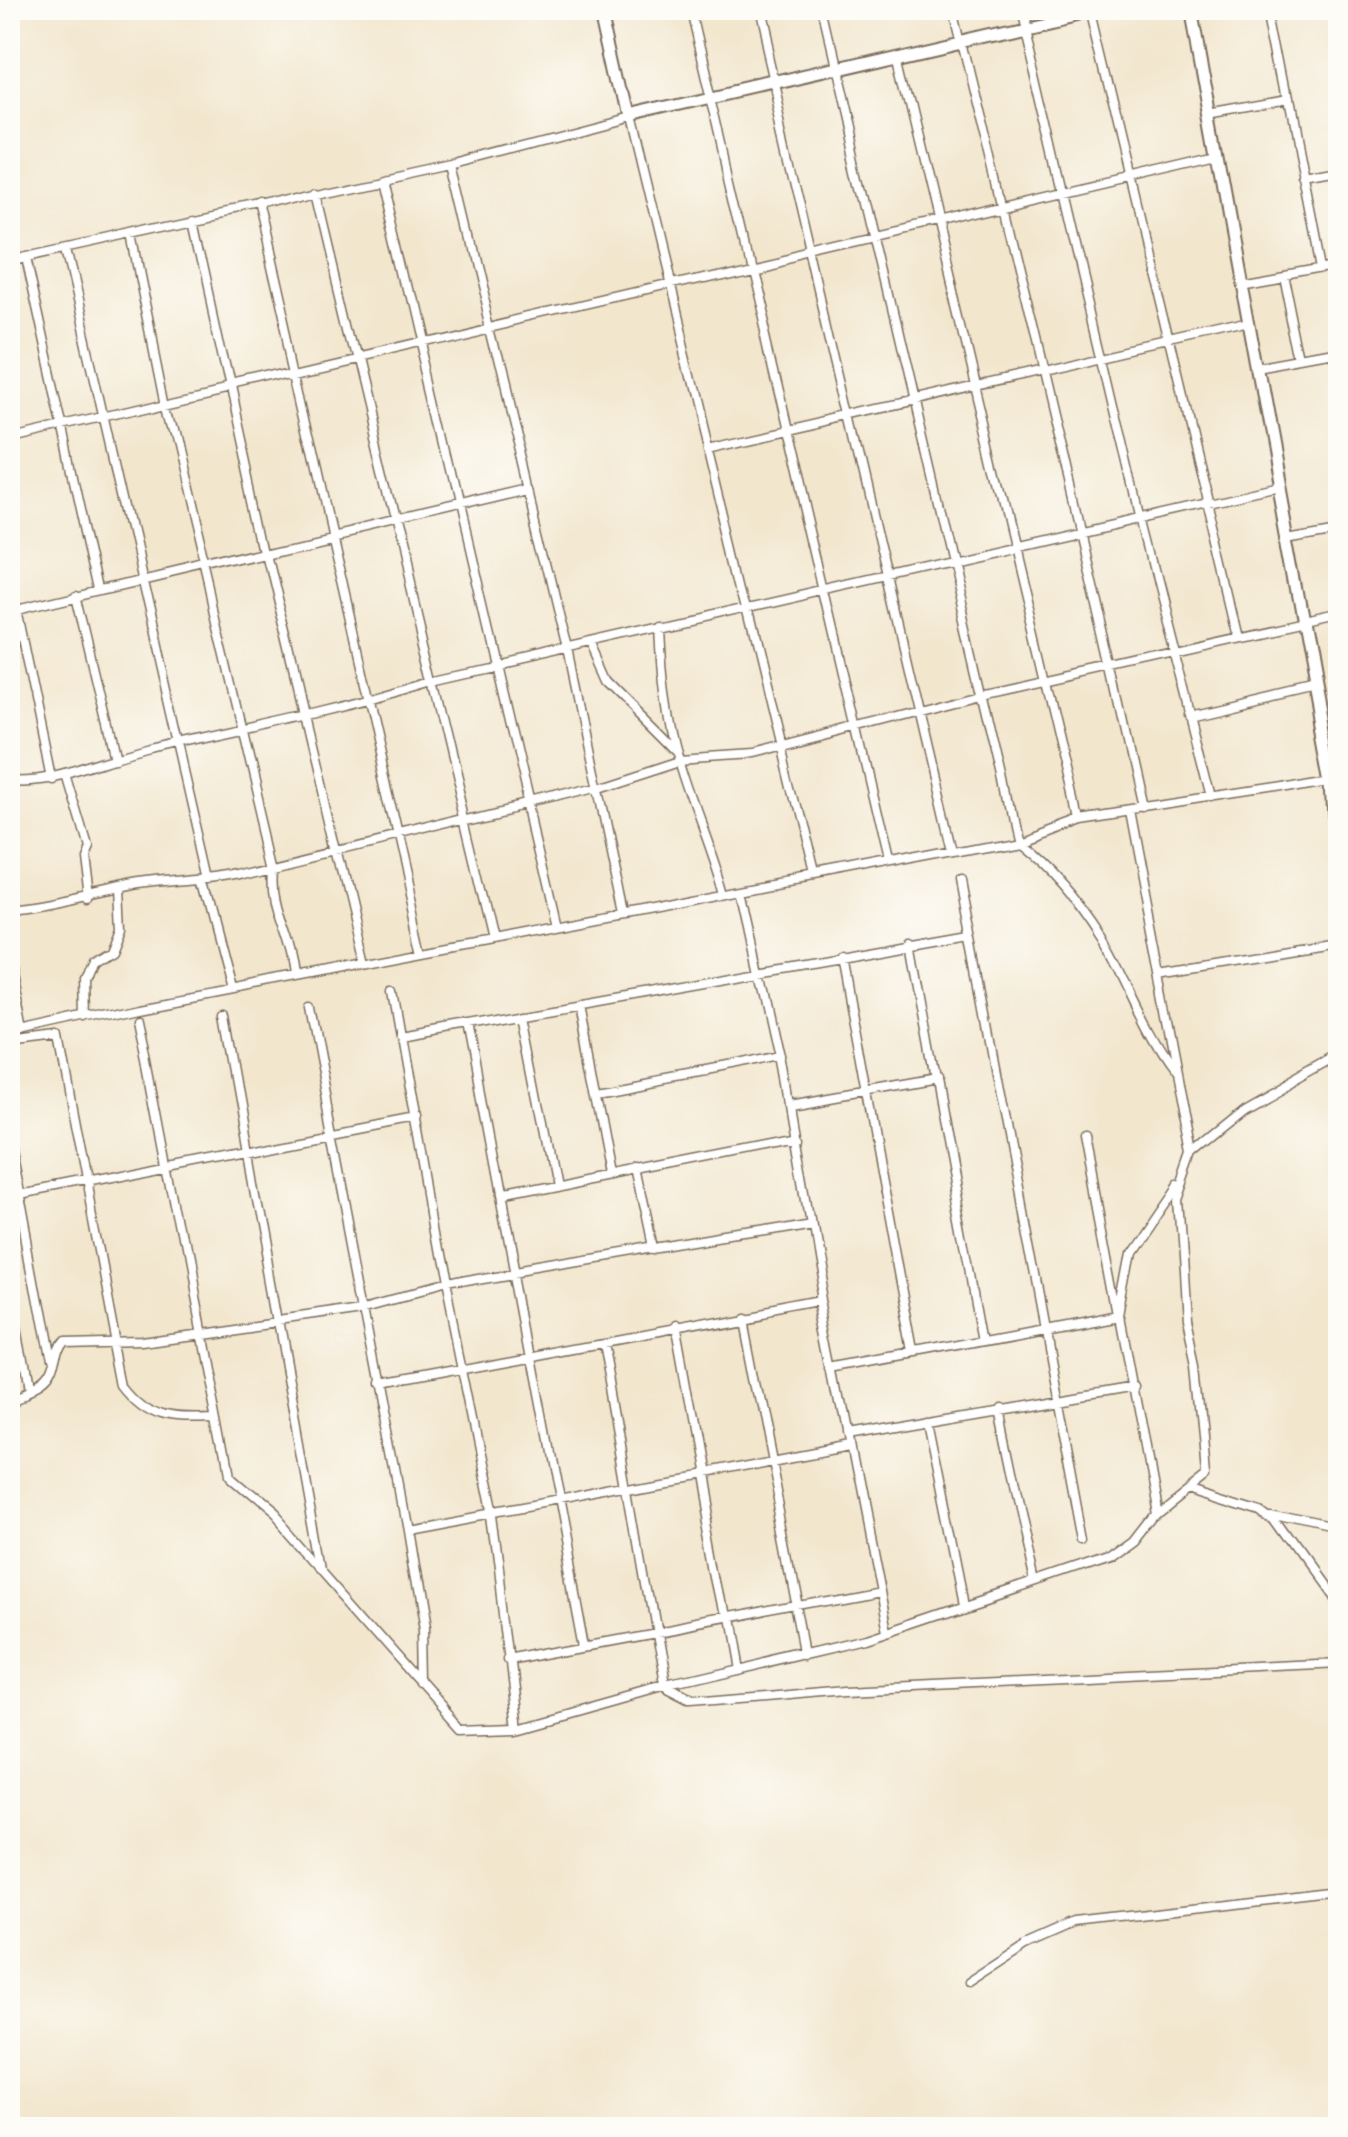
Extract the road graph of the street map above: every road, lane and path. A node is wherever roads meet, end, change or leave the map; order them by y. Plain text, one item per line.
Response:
1 (605, 8) edge
2 (689, 8) edge
3 (754, 8) edge
4 (822, 8) edge
5 (954, 8) edge
6 (1021, 8) edge
7 (1093, 8) edge
8 (1190, 8) edge
9 (1302, 8) edge
10 (1336, 8) edge
11 (1271, 10) edge
12 (1025, 25) junction
13 (1340, 32) edge
14 (962, 41) junction
15 (898, 57) junction
16 (838, 70) junction
17 (774, 86) junction
18 (712, 100) junction
19 (1288, 100) junction
20 (1210, 115) junction
21 (629, 118) junction
22 (1218, 158) junction
23 (450, 164) junction
24 (1340, 170) edge
25 (1128, 176) junction
26 (1302, 176) junction
27 (382, 178) junction
28 (317, 192) junction
29 (1065, 192) junction
30 (256, 206) junction
31 (1002, 207) junction
32 (194, 219) junction
33 (938, 222) junction
34 (132, 234) junction
35 (874, 238) junction
36 (65, 250) junction
37 (813, 252) junction
38 (26, 257) junction
39 (8, 261) edge
40 (1340, 262) edge
41 (1320, 266) junction
42 (751, 268) junction
43 (1284, 273) junction
44 (1240, 281) junction
45 (668, 285) junction
46 (1248, 324) junction
47 (490, 328) junction
48 (1166, 341) junction
49 (420, 343) junction
50 (1102, 355) junction
51 (1338, 356) edge
52 (358, 358) junction
53 (1302, 363) junction
54 (1040, 369) junction
55 (1258, 371) junction
56 (296, 374) junction
57 (976, 385) junction
58 (1340, 386) edge
59 (230, 389) junction
60 (916, 400) junction
61 (166, 404) junction
62 (852, 414) junction
63 (106, 418) junction
64 (790, 428) junction
65 (62, 429) junction
66 (8, 440) edge
67 (708, 446) junction
68 (1278, 487) junction
69 (528, 489) junction
70 (1206, 502) junction
71 (459, 506) junction
72 (1140, 517) junction
73 (396, 522) junction
74 (1340, 527) edge
75 (1081, 530) junction
76 (334, 536) junction
77 (1288, 536) junction
78 (1013, 546) junction
79 (266, 550) junction
80 (950, 562) junction
81 (203, 566) junction
82 (8, 570) edge
83 (888, 577) junction
84 (142, 579) junction
85 (99, 589) junction
86 (826, 592) junction
87 (76, 594) junction
88 (748, 610) junction
89 (12, 611) edge
90 (1340, 615) edge
91 (1304, 622) junction
92 (661, 627) junction
93 (1240, 637) junction
94 (592, 644) junction
95 (566, 650) junction
96 (1173, 652) junction
97 (496, 666) junction
98 (1108, 668) junction
99 (433, 680) junction
100 (1045, 683) junction
101 (1316, 685) junction
102 (982, 695) junction
103 (368, 700) junction
104 (919, 712) junction
105 (304, 714) junction
106 (1190, 715) junction
107 (857, 727) junction
108 (242, 729) junction
109 (178, 744) junction
110 (782, 746) junction
111 (679, 756) junction
112 (114, 759) junction
113 (64, 774) junction
114 (1332, 777) junction
115 (51, 779) junction
116 (8, 780) edge
117 (597, 787) junction
118 (1337, 795) edge
119 (1211, 796) junction
120 (528, 803) junction
121 (1142, 807) junction
122 (1129, 809) junction
123 (1078, 816) junction
124 (466, 820) junction
125 (400, 834) junction
126 (1016, 839) junction
127 (338, 847) junction
128 (952, 851) junction
129 (888, 863) junction
130 (275, 866) junction
131 (812, 878) junction
132 (960, 879) dead end
133 (206, 881) junction
134 (119, 890) junction
135 (744, 891) junction
136 (725, 894) junction
137 (87, 899) junction
138 (8, 910) edge
139 (622, 914) junction
140 (557, 926) junction
141 (971, 936) junction
142 (495, 938) junction
143 (1340, 943) edge
144 (912, 944) junction
145 (425, 952) junction
146 (841, 957) junction
147 (10, 964) dead end
148 (364, 964) junction
149 (760, 972) junction
150 (1160, 972) junction
151 (298, 976) junction
152 (230, 989) junction
153 (392, 991) dead end
154 (580, 1005) junction
155 (308, 1006) dead end
156 (522, 1015) junction
157 (224, 1016) dead end
158 (140, 1018) dead end
159 (87, 1019) junction
160 (468, 1025) junction
161 (23, 1032) junction
162 (8, 1036) edge
163 (400, 1038) junction
164 (18, 1044) dead end
165 (1340, 1057) edge
166 (781, 1058) junction
167 (1179, 1073) junction
168 (937, 1078) junction
169 (867, 1091) junction
170 (597, 1093) junction
171 (790, 1105) junction
172 (416, 1118) junction
173 (332, 1135) junction
174 (8, 1138) edge
175 (796, 1139) junction
176 (1085, 1139) dead end
177 (248, 1151) junction
178 (1194, 1152) junction
179 (167, 1168) junction
180 (638, 1170) junction
181 (612, 1175) junction
182 (1182, 1175) junction
183 (84, 1183) junction
184 (556, 1186) junction
185 (18, 1196) junction
186 (502, 1197) junction
187 (809, 1224) junction
188 (655, 1251) junction
189 (8, 1275) edge
190 (516, 1275) junction
191 (444, 1286) junction
192 (822, 1301) junction
193 (363, 1308) junction
194 (742, 1314) junction
195 (1119, 1316) junction
196 (280, 1318) junction
197 (673, 1326) junction
198 (199, 1328) junction
199 (1044, 1330) junction
200 (984, 1341) junction
201 (116, 1342) junction
202 (602, 1342) junction
203 (531, 1354) junction
204 (914, 1354) junction
205 (461, 1367) junction
206 (835, 1368) junction
207 (52, 1377) junction
208 (378, 1384) junction
209 (1134, 1386) junction
210 (28, 1397) junction
211 (1059, 1398) junction
212 (8, 1406) edge
213 (999, 1408) junction
214 (214, 1416) junction
215 (928, 1421) junction
216 (848, 1435) junction
217 (849, 1446) junction
218 (1340, 1458) edge
219 (770, 1461) junction
220 (698, 1476) junction
221 (1186, 1487) junction
222 (628, 1490) junction
223 (559, 1502) junction
224 (1155, 1513) junction
225 (1268, 1515) junction
226 (492, 1516) junction
227 (1340, 1519) edge
228 (406, 1529) junction
229 (1340, 1531) edge
230 (1084, 1540) dead end
231 (322, 1572) junction
232 (1035, 1579) junction
233 (879, 1592) junction
234 (966, 1605) junction
235 (796, 1608) junction
236 (1340, 1610) edge
237 (727, 1620) junction
238 (886, 1632) junction
239 (654, 1633) junction
240 (584, 1644) junction
241 (808, 1654) junction
242 (507, 1660) junction
243 (1340, 1666) edge
244 (735, 1670) junction
245 (662, 1687) junction
246 (425, 1688) junction
247 (517, 1728) junction
248 (1340, 1892) edge
249 (969, 1983) dead end

1 - 21 street
2 - 18 street
3 - 17 street
4 - 16 street
5 - 14 street
6 - 12 street
7 - 12 street
7 - 25 street
8 - 20 street
9 - 11 street
10 - 13 street
11 - 19 street
12 - 14 street
12 - 29 street
14 - 15 street
14 - 31 street
15 - 16 street
15 - 33 street
16 - 17 street
16 - 35 street
17 - 18 street
17 - 37 street
18 - 21 street
18 - 42 street
19 - 20 street
19 - 26 street
20 - 22 street
21 - 23 street
21 - 45 street
22 - 25 street
22 - 44 street
23 - 27 street
23 - 47 street
24 - 26 street
25 - 29 street
25 - 48 street
26 - 41 street
27 - 28 street
27 - 49 street
28 - 30 street
28 - 52 street
29 - 31 street
29 - 50 street
30 - 32 street
30 - 56 street
31 - 33 street
31 - 54 street
32 - 34 street
32 - 59 street
33 - 35 street
33 - 57 street
34 - 36 street
34 - 61 street
35 - 37 street
35 - 60 street
36 - 38 street
36 - 63 street
37 - 42 street
37 - 62 street
38 - 39 street
38 - 65 street
40 - 41 street
41 - 43 street
42 - 45 street
42 - 64 street
43 - 44 street
43 - 53 street
44 - 46 street
45 - 47 street
45 - 67 street
46 - 48 street
46 - 55 street
47 - 49 street
47 - 69 street
48 - 50 street
48 - 70 street
49 - 52 street
49 - 71 street
50 - 54 street
50 - 72 street
51 - 53 street
51 - 58 street
52 - 56 street
52 - 73 street
53 - 55 street
54 - 57 street
54 - 75 street
55 - 68 street
56 - 59 street
56 - 76 street
57 - 60 street
57 - 78 street
59 - 61 street
59 - 79 street
60 - 62 street
60 - 80 street
61 - 63 street
61 - 81 street
62 - 64 street
62 - 83 street
63 - 65 street
63 - 84 street
64 - 67 street
64 - 86 street
65 - 66 street
65 - 85 street
67 - 88 street
68 - 70 street
68 - 77 street
69 - 71 street
69 - 95 street
70 - 72 street
70 - 93 street
71 - 73 street
71 - 97 street
72 - 75 street
72 - 96 street
73 - 76 street
73 - 99 street
74 - 77 street
75 - 78 street
75 - 98 street
76 - 79 street
76 - 103 street
77 - 91 street
78 - 80 street
78 - 100 street
79 - 81 street
79 - 105 street
80 - 83 street
80 - 102 street
81 - 84 street
81 - 108 street
82 - 89 street
83 - 86 street
83 - 104 street
84 - 85 street
84 - 109 street
85 - 87 street
86 - 88 street
86 - 107 street
87 - 89 street
87 - 112 street
88 - 92 street
88 - 110 street
89 - 115 street
90 - 91 street
91 - 93 street
91 - 101 street
92 - 94 street
92 - 111 street
93 - 96 street
94 - 95 street
94 - 111 street
95 - 97 street
95 - 117 street
96 - 98 street
96 - 106 street
97 - 99 street
97 - 120 street
98 - 100 street
98 - 121 street
99 - 103 street
99 - 124 street
100 - 102 street
100 - 123 street
101 - 106 street
101 - 114 street
102 - 104 street
102 - 126 street
103 - 105 street
103 - 125 street
104 - 107 street
104 - 128 street
105 - 108 street
105 - 127 street
106 - 119 street
107 - 110 street
107 - 129 street
108 - 109 street
108 - 130 street
109 - 112 street
109 - 133 street
110 - 111 street
110 - 131 street
111 - 117 street
111 - 136 street
112 - 113 street
113 - 115 street
113 - 137 street
114 - 118 street
114 - 119 street
115 - 116 street
117 - 120 street
117 - 139 street
118 - 143 street
119 - 121 street
120 - 124 street
120 - 140 street
121 - 122 street
122 - 123 street
122 - 150 street
123 - 126 street
124 - 125 street
124 - 142 street
125 - 127 street
125 - 145 street
126 - 128 street
126 - 167 street
127 - 130 street
127 - 148 street
128 - 129 street
129 - 131 street
130 - 133 street
130 - 151 street
131 - 135 street
132 - 141 street
133 - 134 street
133 - 152 street
134 - 137 street
134 - 159 street
135 - 136 street
135 - 149 street
136 - 139 street
137 - 138 street
139 - 140 street
140 - 142 street
141 - 144 street
141 - 199 street
142 - 145 street
143 - 150 street
144 - 146 street
144 - 168 street
145 - 148 street
146 - 149 street
146 - 169 street
147 - 161 street
148 - 151 street
149 - 154 street
149 - 166 street
150 - 167 street
151 - 152 street
152 - 159 street
153 - 163 street
154 - 156 street
154 - 170 street
155 - 173 street
156 - 160 street
156 - 184 street
157 - 177 street
158 - 179 street
159 - 161 street
160 - 163 street
160 - 186 street
161 - 162 street
163 - 172 street
164 - 183 street
165 - 178 street
166 - 170 street
166 - 171 street
167 - 178 street
168 - 169 street
168 - 200 street
169 - 171 street
169 - 204 street
170 - 181 street
171 - 175 street
172 - 173 street
172 - 191 street
173 - 177 street
173 - 193 street
174 - 185 street
175 - 180 street
175 - 187 street
176 - 195 street
177 - 179 street
177 - 196 street
178 - 182 street
179 - 183 street
179 - 198 street
180 - 181 street
180 - 188 street
181 - 184 street
182 - 195 street
182 - 221 street
183 - 185 street
183 - 201 street
184 - 186 street
185 - 207 street
186 - 190 street
187 - 188 street
187 - 192 street
188 - 190 street
189 - 210 street
190 - 191 street
190 - 203 street
191 - 193 street
191 - 205 street
192 - 194 street
192 - 206 street
193 - 196 street
193 - 208 street
194 - 197 street
194 - 219 street
195 - 199 street
195 - 209 street
196 - 198 street
196 - 231 street
197 - 202 street
197 - 220 street
198 - 201 street
198 - 214 street
199 - 200 street
199 - 211 street
200 - 204 street
201 - 207 street
201 - 214 street
202 - 203 street
202 - 222 street
203 - 205 street
203 - 223 street
204 - 206 street
205 - 208 street
205 - 226 street
206 - 216 street
207 - 210 street
208 - 228 street
209 - 211 street
209 - 224 street
210 - 212 street
211 - 213 street
211 - 230 street
213 - 215 street
213 - 232 street
214 - 231 street
215 - 216 street
215 - 234 street
216 - 217 street
217 - 219 street
217 - 233 street
218 - 227 street
219 - 220 street
219 - 235 street
220 - 222 street
220 - 237 street
221 - 224 street
221 - 225 street
222 - 223 street
222 - 239 street
223 - 226 street
223 - 240 street
224 - 232 street
225 - 229 street
225 - 236 street
226 - 228 street
226 - 242 street
228 - 246 street
231 - 246 street
232 - 234 street
233 - 235 street
233 - 238 street
234 - 238 street
235 - 237 street
235 - 241 street
237 - 239 street
237 - 244 street
238 - 241 street
239 - 240 street
239 - 245 street
240 - 242 street
241 - 244 street
242 - 247 street
243 - 245 street
244 - 245 street
245 - 247 street
246 - 247 street
248 - 249 street

